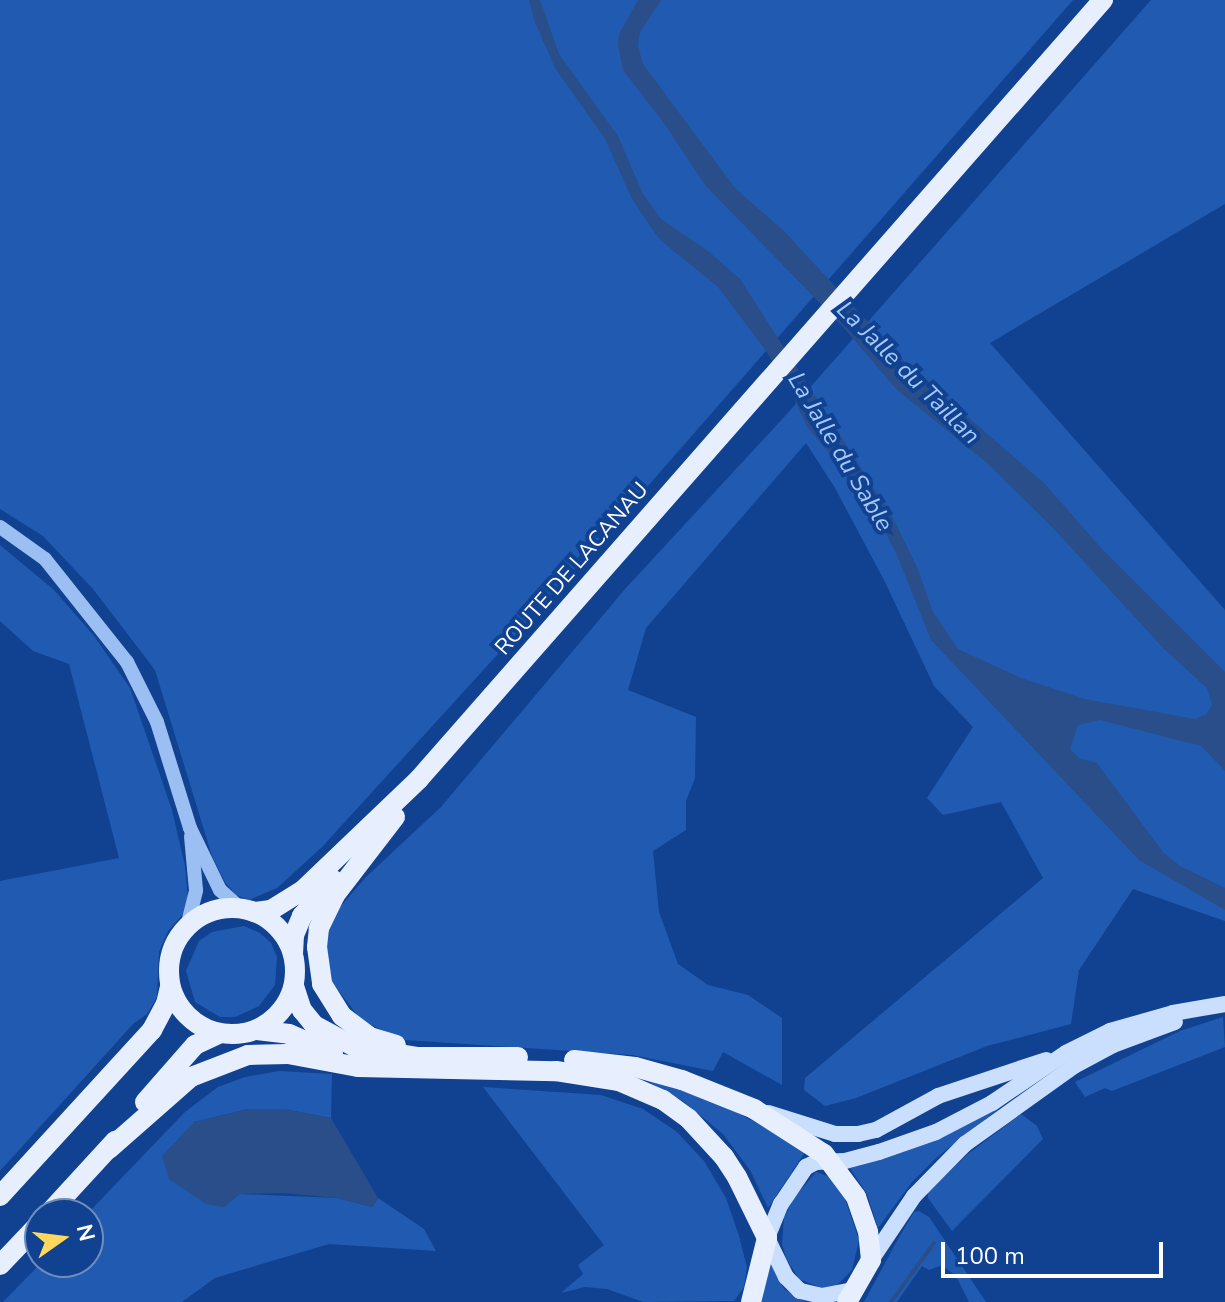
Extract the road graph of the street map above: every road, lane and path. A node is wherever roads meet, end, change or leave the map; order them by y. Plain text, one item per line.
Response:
1 (1103, 0) edge
2 (0, 527) edge
3 (419, 779) junction
4 (395, 817) junction
5 (190, 828) junction
6 (247, 910) junction
7 (187, 927) junction
8 (293, 954) junction
9 (170, 986) junction
10 (294, 986) junction
11 (1220, 1005) edge
12 (257, 1030) junction
13 (219, 1034) junction
14 (1066, 1053) junction
15 (463, 1055) junction
16 (396, 1069) junction
17 (754, 1109) junction
18 (109, 1149) junction
19 (831, 1161) junction
20 (0, 1196) edge
21 (63, 1198) edge
22 (767, 1238) junction
23 (24, 1240) edge
24 (871, 1260) junction
25 (0, 1265) edge
26 (850, 1296) edge
27 (751, 1302) edge

1 - 3 main road, ROUTE DE LACANAU
2 - 5 street
3 - 4 main road, ROUTE DE LACANAU
3 - 6 main road, ROUTE DE LACANAU
4 - 8 main road, ROUTE DE LACANAU
4 - 15 main road
5 - 6 street
5 - 7 street
6 - 7 main road
6 - 8 main road
7 - 9 main road
8 - 10 main road
9 - 13 main road
9 - 20 main road
10 - 12 main road
10 - 15 main road
11 - 14 main road
11 - 24 main road
12 - 13 main road
12 - 16 main road
13 - 18 main road
14 - 17 main road
14 - 19 main road
15 - 17 main road
16 - 18 main road
16 - 22 main road
17 - 19 main road
18 - 21 main road
19 - 22 main road
19 - 24 main road
22 - 26 main road
22 - 27 main road
23 - 25 main road
24 - 26 main road

